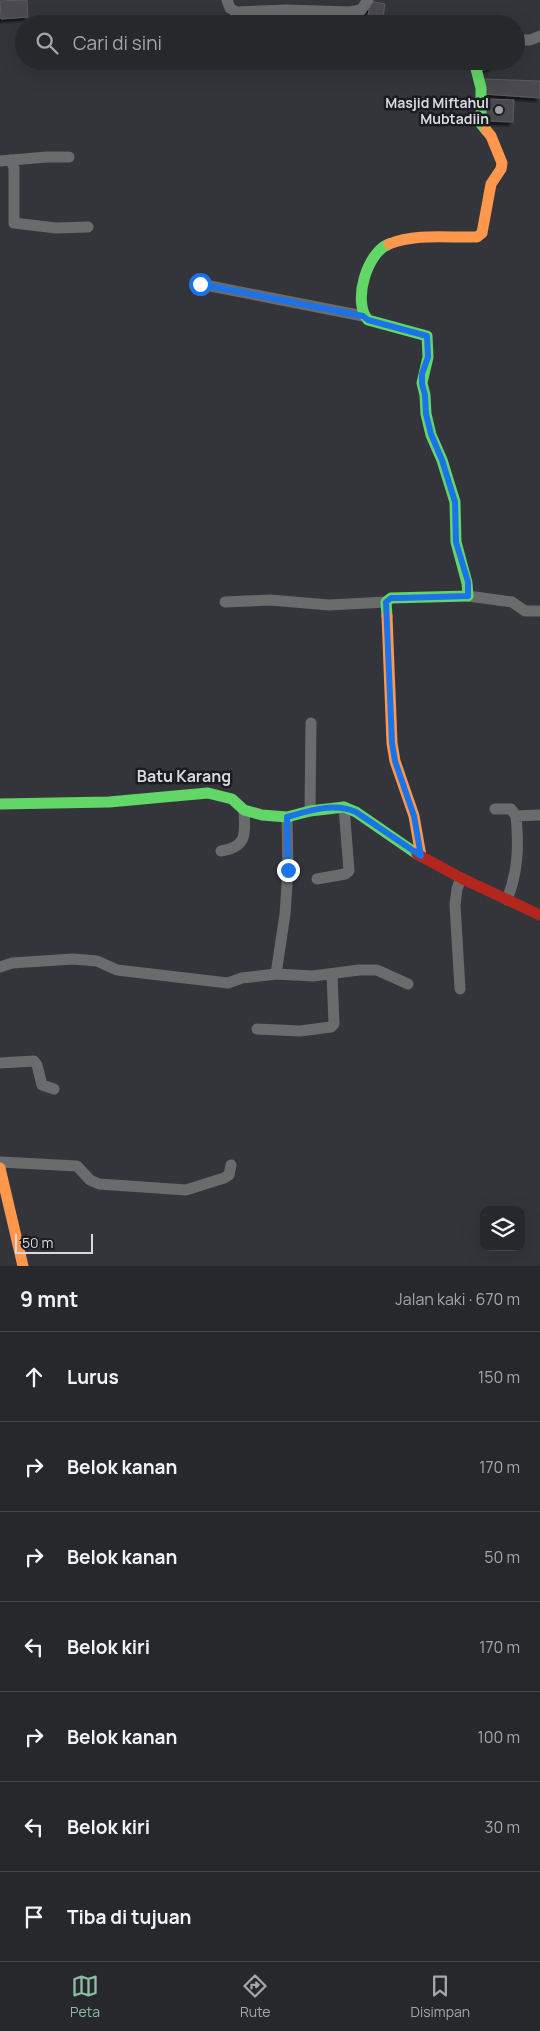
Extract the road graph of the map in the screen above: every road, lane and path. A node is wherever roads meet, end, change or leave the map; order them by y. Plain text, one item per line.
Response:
1 (227, 0) edge
2 (368, 0) edge
3 (540, 36) edge
4 (525, 40) edge
5 (476, 70) edge
6 (69, 157) dead end
7 (5, 161) edge
8 (88, 227) dead end
9 (200, 284) dead end
10 (363, 316) junction
11 (468, 596) junction
12 (226, 602) dead end
13 (386, 602) junction
14 (539, 611) dead end
15 (312, 723) dead end
16 (0, 804) edge
17 (344, 807) junction
18 (495, 809) dead end
19 (244, 810) junction
20 (310, 810) junction
21 (540, 815) edge
22 (516, 816) junction
23 (287, 817) junction
24 (221, 851) dead end
25 (421, 856) junction
26 (461, 878) junction
27 (317, 879) dead end
28 (507, 900) junction
29 (540, 915) edge
30 (0, 967) edge
31 (276, 974) junction
32 (332, 974) junction
33 (408, 984) dead end
34 (460, 989) dead end
35 (257, 1030) dead end
36 (0, 1063) edge
37 (54, 1089) dead end
38 (0, 1162) edge
39 (232, 1165) dead end
40 (0, 1168) edge
41 (23, 1266) edge

1 - 2 street
3 - 4 street
5 - 10 street
6 - 7 street
7 - 8 street
9 - 10 street
10 - 11 street
11 - 13 street
11 - 14 street
12 - 13 street
13 - 25 street
15 - 20 street
16 - 19 street
17 - 20 street
17 - 25 street
17 - 27 street
18 - 22 street
19 - 23 street
19 - 24 street
20 - 23 street
21 - 22 street
22 - 28 street
23 - 31 street
25 - 26 street
26 - 28 street
26 - 34 street
28 - 29 street
30 - 31 street
31 - 32 street
32 - 33 street
32 - 35 street
36 - 37 street
38 - 39 street
40 - 41 street

